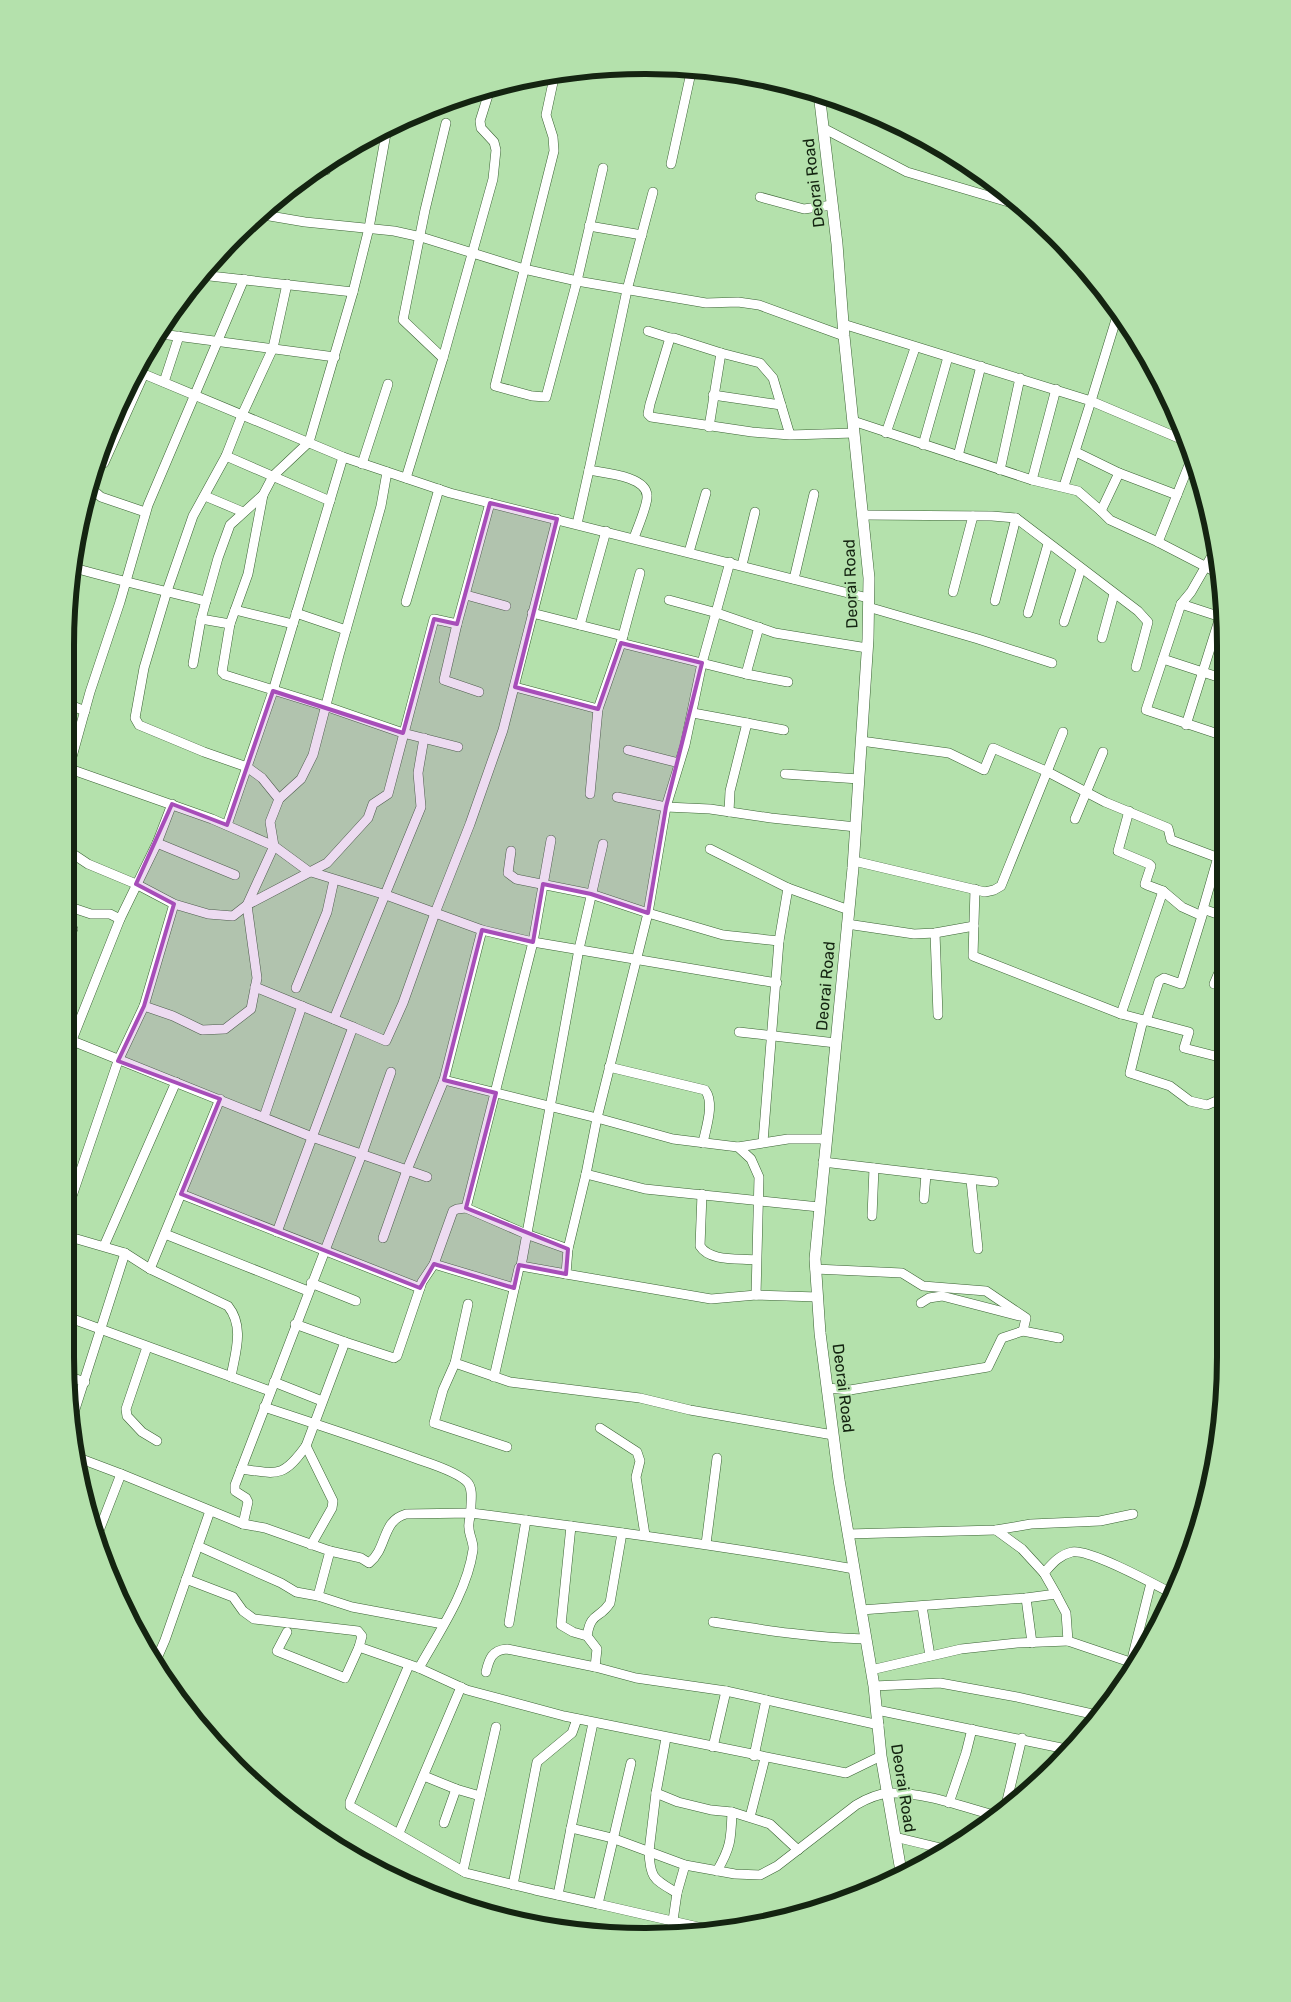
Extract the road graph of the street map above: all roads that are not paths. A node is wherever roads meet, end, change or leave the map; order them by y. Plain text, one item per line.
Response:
1 (690, 76) edge
2 (553, 82) edge
3 (488, 96) edge
4 (820, 101) edge
5 (446, 123) dead end
6 (823, 128) junction
7 (385, 137) edge
8 (670, 164) dead end
9 (603, 168) dead end
10 (653, 192) dead end
11 (760, 197) dead end
12 (1004, 201) edge
13 (832, 205) junction
14 (269, 216) edge
15 (590, 226) junction
16 (369, 228) junction
17 (642, 234) junction
18 (421, 237) junction
19 (473, 252) junction
20 (524, 269) junction
21 (211, 275) edge
22 (244, 279) junction
23 (577, 281) junction
24 (287, 284) junction
25 (627, 290) junction
26 (353, 292) junction
27 (1116, 321) edge
28 (844, 330) junction
29 (648, 331) dead end
30 (166, 335) edge
31 (179, 336) junction
32 (670, 338) junction
33 (218, 340) junction
34 (273, 348) junction
35 (915, 348) junction
36 (721, 353) junction
37 (335, 357) junction
38 (948, 357) junction
39 (443, 358) junction
40 (981, 366) junction
41 (143, 373) edge
42 (1020, 378) junction
43 (164, 382) junction
44 (388, 384) dead end
45 (136, 386) edge
46 (1056, 389) junction
47 (195, 394) junction
48 (713, 395) junction
49 (1091, 401) junction
50 (781, 405) junction
51 (242, 414) junction
52 (709, 427) junction
53 (853, 427) junction
54 (886, 433) junction
55 (790, 434) junction
56 (1178, 438) edge
57 (309, 442) junction
58 (923, 445) junction
59 (1076, 452) junction
60 (226, 456) junction
61 (958, 456) junction
62 (343, 457) junction
63 (104, 464) dead end
64 (362, 464) junction
65 (1189, 468) edge
66 (589, 470) junction
67 (1000, 470) junction
68 (387, 472) junction
69 (1119, 473) junction
70 (273, 476) junction
71 (406, 478) junction
72 (1032, 480) junction
73 (1064, 486) junction
74 (439, 489) junction
75 (95, 492) edge
76 (706, 493) dead end
77 (814, 494) dead end
78 (263, 495) junction
79 (1177, 495) junction
80 (204, 496) junction
81 (330, 501) junction
82 (490, 503) junction
83 (1101, 511) junction
84 (146, 512) junction
85 (243, 512) junction
86 (755, 512) dead end
87 (862, 515) junction
88 (973, 516) junction
89 (557, 518) junction
90 (1016, 518) junction
91 (577, 524) junction
92 (606, 531) junction
93 (634, 538) junction
94 (1158, 542) junction
95 (1048, 544) junction
96 (688, 552) junction
97 (1210, 559) edge
98 (730, 562) junction
99 (742, 565) junction
100 (1206, 567) junction
101 (79, 569) edge
102 (1081, 569) junction
103 (1212, 570) edge
104 (640, 573) dead end
105 (794, 579) junction
106 (125, 583) junction
107 (166, 591) junction
108 (953, 592) dead end
109 (1114, 594) junction
110 (466, 595) junction
111 (669, 600) dead end
112 (206, 601) junction
113 (995, 601) dead end
114 (406, 602) dead end
115 (868, 603) junction
116 (1181, 604) junction
117 (506, 606) dead end
118 (235, 610) junction
119 (296, 613) junction
120 (532, 613) junction
121 (717, 613) junction
122 (1028, 613) dead end
123 (1216, 616) edge
124 (201, 619) junction
125 (1064, 622) dead end
126 (230, 624) junction
127 (293, 624) junction
128 (457, 624) junction
129 (580, 625) junction
130 (759, 627) junction
131 (346, 630) junction
132 (1217, 633) edge
133 (1102, 638) dead end
134 (622, 639) junction
135 (867, 648) junction
136 (1163, 659) junction
137 (702, 663) junction
138 (1052, 663) dead end
139 (193, 664) dead end
140 (1136, 667) dead end
141 (1203, 672) junction
142 (746, 674) junction
143 (1217, 676) edge
144 (788, 682) dead end
145 (515, 688) junction
146 (273, 691) junction
147 (479, 692) dead end
148 (325, 706) junction
149 (74, 707) edge
150 (598, 709) junction
151 (85, 711) junction
152 (693, 713) junction
153 (747, 723) junction
154 (1186, 725) junction
155 (784, 730) dead end
156 (1063, 732) dead end
157 (403, 733) junction
158 (1217, 734) edge
159 (424, 738) junction
160 (861, 741) junction
161 (458, 747) dead end
162 (74, 750) edge
163 (628, 750) dead end
164 (1103, 752) dead end
165 (679, 763) junction
166 (247, 767) junction
167 (74, 770) edge
168 (1046, 770) junction
169 (785, 774) dead end
170 (859, 779) junction
171 (1087, 792) junction
172 (590, 794) dead end
173 (616, 797) dead end
174 (279, 799) junction
175 (172, 804) junction
176 (666, 807) junction
177 (1129, 811) junction
178 (729, 812) junction
179 (1075, 819) dead end
180 (227, 825) junction
181 (856, 827) junction
182 (551, 840) dead end
183 (157, 843) junction
184 (602, 844) dead end
185 (274, 846) junction
186 (710, 849) dead end
187 (511, 851) dead end
188 (74, 855) edge
189 (1217, 857) edge
190 (854, 861) junction
191 (308, 871) junction
192 (1217, 871) edge
193 (234, 875) dead end
194 (334, 880) junction
195 (136, 884) junction
196 (543, 884) junction
197 (788, 888) junction
198 (975, 889) junction
199 (1163, 891) junction
200 (591, 894) junction
201 (386, 895) junction
202 (174, 904) junction
203 (247, 905) junction
204 (74, 908) edge
205 (849, 910) junction
206 (1203, 912) junction
207 (435, 913) junction
208 (648, 913) junction
209 (1217, 915) edge
210 (120, 918) junction
211 (847, 924) junction
212 (974, 926) junction
213 (482, 930) junction
214 (936, 933) junction
215 (779, 940) junction
216 (533, 942) junction
217 (579, 948) junction
218 (636, 959) junction
219 (1217, 977) edge
220 (777, 983) junction
221 (1214, 984) dead end
222 (255, 988) junction
223 (296, 988) dead end
224 (144, 1006) junction
225 (302, 1006) junction
226 (1121, 1014) junction
227 (938, 1015) dead end
228 (334, 1019) junction
229 (1144, 1020) junction
230 (353, 1027) junction
231 (739, 1032) dead end
232 (74, 1034) edge
233 (773, 1036) junction
234 (74, 1043) edge
235 (836, 1043) junction
236 (1217, 1056) edge
237 (118, 1060) junction
238 (610, 1067) junction
239 (391, 1072) dead end
240 (444, 1080) junction
241 (176, 1082) junction
242 (496, 1093) junction
243 (220, 1099) junction
244 (1217, 1100) edge
245 (549, 1106) junction
246 (264, 1116) junction
247 (597, 1118) junction
248 (312, 1137) junction
249 (825, 1139) junction
250 (763, 1142) junction
251 (703, 1143) junction
252 (738, 1147) junction
253 (362, 1154) junction
254 (823, 1162) junction
255 (874, 1168) junction
256 (407, 1170) junction
257 (586, 1174) junction
258 (926, 1174) junction
259 (426, 1177) dead end
260 (971, 1180) junction
261 (994, 1182) dead end
262 (74, 1190) edge
263 (181, 1194) junction
264 (702, 1194) junction
265 (924, 1199) dead end
266 (757, 1200) junction
267 (819, 1207) junction
268 (466, 1208) junction
269 (872, 1216) dead end
270 (277, 1232) junction
271 (165, 1234) junction
272 (526, 1234) junction
273 (74, 1238) edge
274 (383, 1238) dead end
275 (104, 1246) junction
276 (568, 1249) junction
277 (978, 1249) dead end
278 (324, 1251) junction
279 (125, 1253) junction
280 (756, 1260) junction
281 (434, 1264) junction
282 (521, 1266) junction
283 (150, 1269) junction
284 (815, 1269) junction
285 (566, 1274) junction
286 (310, 1287) junction
287 (420, 1288) junction
288 (514, 1288) junction
289 (756, 1295) junction
290 (818, 1297) junction
291 (356, 1301) dead end
292 (921, 1303) dead end
293 (468, 1304) dead end
294 (1026, 1318) junction
295 (74, 1320) edge
296 (295, 1324) junction
297 (100, 1330) junction
298 (1024, 1331) junction
299 (1059, 1338) dead end
300 (345, 1342) junction
301 (147, 1347) junction
302 (455, 1363) junction
303 (231, 1377) junction
304 (494, 1377) junction
305 (75, 1379) edge
306 (84, 1382) junction
307 (272, 1387) junction
308 (827, 1388) junction
309 (322, 1401) junction
310 (76, 1403) edge
311 (264, 1407) junction
312 (314, 1424) junction
313 (600, 1428) dead end
314 (833, 1435) junction
315 (157, 1441) dead end
316 (306, 1446) junction
317 (507, 1447) dead end
318 (717, 1458) dead end
319 (84, 1460) edge
320 (241, 1469) junction
321 (121, 1474) junction
322 (210, 1511) junction
323 (471, 1513) junction
324 (1133, 1514) dead end
325 (526, 1520) junction
326 (243, 1524) junction
327 (571, 1526) junction
328 (100, 1528) edge
329 (996, 1530) junction
330 (622, 1533) junction
331 (848, 1534) junction
332 (645, 1535) junction
333 (706, 1544) junction
334 (311, 1545) junction
335 (198, 1546) junction
336 (330, 1551) junction
337 (854, 1569) junction
338 (1044, 1573) junction
339 (186, 1579) junction
340 (1151, 1583) junction
341 (1167, 1591) edge
342 (1056, 1594) junction
343 (318, 1596) junction
344 (1026, 1598) junction
345 (922, 1606) junction
346 (861, 1610) junction
347 (713, 1622) dead end
348 (508, 1623) dead end
349 (443, 1624) junction
350 (287, 1632) dead end
351 (587, 1636) junction
352 (865, 1639) junction
353 (1068, 1642) junction
354 (1032, 1643) junction
355 (359, 1647) junction
356 (1135, 1652) edge
357 (158, 1655) edge
358 (930, 1656) junction
359 (1129, 1662) edge
360 (408, 1665) junction
361 (419, 1668) junction
362 (595, 1668) junction
363 (871, 1670) junction
364 (486, 1672) dead end
365 (874, 1686) junction
366 (461, 1687) junction
367 (726, 1691) junction
368 (766, 1700) junction
369 (876, 1710) junction
370 (1091, 1714) edge
371 (577, 1719) junction
372 (593, 1723) junction
373 (879, 1725) junction
374 (496, 1727) dead end
375 (972, 1729) junction
376 (666, 1738) junction
377 (1022, 1738) junction
378 (713, 1747) junction
379 (1062, 1748) edge
380 (754, 1756) junction
381 (881, 1756) junction
382 (765, 1758) junction
383 (631, 1763) dead end
384 (424, 1776) junction
385 (456, 1789) junction
386 (656, 1793) junction
387 (888, 1793) junction
388 (480, 1796) junction
389 (1008, 1798) edge
390 (949, 1803) junction
391 (732, 1812) junction
392 (989, 1814) edge
393 (750, 1817) junction
394 (444, 1824) dead end
395 (572, 1828) junction
396 (399, 1833) junction
397 (895, 1837) junction
398 (612, 1838) junction
399 (939, 1847) edge
400 (798, 1850) junction
401 (649, 1851) junction
402 (685, 1865) junction
403 (900, 1868) edge
404 (462, 1871) junction
405 (717, 1871) junction
406 (513, 1885) junction
407 (677, 1893) junction
408 (558, 1895) junction
409 (598, 1904) junction
410 (672, 1921) junction
411 (692, 1926) edge
412 (672, 1927) edge

1 - 8 street
2 - 20 street
3 - 19 street
4 - 6 street, Deorai Road
5 - 18 street
6 - 12 street
6 - 13 street, Deorai Road
7 - 16 street
9 - 15 street
10 - 17 street
11 - 13 street
13 - 28 street, Deorai Road
14 - 16 street
15 - 17 street
15 - 23 street
16 - 18 street
16 - 26 street
17 - 25 street
18 - 19 street
18 - 39 street
19 - 20 street
19 - 39 street
20 - 23 street
20 - 23 street
21 - 22 street
22 - 24 street
22 - 33 street
23 - 25 street
24 - 26 street
24 - 34 street
25 - 28 street
25 - 66 street
26 - 37 street
27 - 49 street
28 - 35 street
28 - 53 street, Deorai Road
29 - 32 street
30 - 31 street
31 - 33 street
31 - 43 street
32 - 36 street
32 - 52 street
33 - 34 street
33 - 47 street
34 - 37 street
34 - 51 street
35 - 38 street
35 - 54 street
36 - 48 street
36 - 50 street
37 - 57 street
38 - 40 street
38 - 58 street
39 - 71 street
40 - 42 street
40 - 61 street
41 - 43 street
42 - 46 street
42 - 67 street
43 - 47 street
44 - 64 street
45 - 63 street
46 - 49 street
46 - 72 street
47 - 51 street
47 - 84 street
48 - 50 street
48 - 52 street
49 - 56 street
49 - 59 street
50 - 55 street
51 - 57 street
51 - 60 street
52 - 55 street
53 - 54 street
53 - 55 street
53 - 87 street, Deorai Road
54 - 58 street
57 - 62 street
57 - 70 street
58 - 61 street
59 - 69 street
59 - 73 street
60 - 70 street
60 - 80 street
61 - 67 street
62 - 64 street
62 - 81 street
64 - 68 street
65 - 79 street
66 - 91 street
66 - 93 street
67 - 72 street
68 - 71 street
68 - 131 street
69 - 79 street
69 - 83 street
70 - 78 street
70 - 81 street
71 - 74 street
72 - 73 street
73 - 83 street
74 - 82 street
74 - 114 street
75 - 84 street
76 - 96 street
77 - 105 street
78 - 85 street
78 - 118 street
79 - 94 street
80 - 85 street
80 - 107 street
81 - 119 street
82 - 89 street
82 - 110 street
83 - 94 street
84 - 106 street
85 - 112 street
86 - 99 street
87 - 88 street
87 - 115 street, Deorai Road
88 - 90 street
88 - 108 street
89 - 91 street
89 - 120 street
90 - 95 street
90 - 113 street
91 - 92 street
92 - 93 street
92 - 129 street
93 - 96 street
94 - 100 street
95 - 102 street
95 - 122 street
96 - 98 street
97 - 100 street
98 - 99 street
98 - 121 street
99 - 105 street
100 - 103 street
100 - 116 street
101 - 106 street
102 - 109 street
102 - 125 street
104 - 134 street
105 - 115 street
106 - 107 street
106 - 151 street
107 - 112 street
107 - 166 street
109 - 133 street
109 - 140 street
110 - 117 street
110 - 128 street
111 - 121 street
112 - 124 street
115 - 135 street, Deorai Road
115 - 138 street
116 - 123 street
116 - 136 street
118 - 126 street
118 - 127 street
119 - 127 street
119 - 131 street
120 - 129 street
120 - 145 street
121 - 130 street
121 - 137 street
124 - 126 street
124 - 139 street
126 - 146 street
127 - 146 street
128 - 147 street
128 - 157 street
129 - 134 street
130 - 135 street
130 - 142 street
131 - 148 street
132 - 141 street
134 - 137 street
134 - 150 street
135 - 160 street, Deorai Road
136 - 141 street
136 - 154 street
137 - 142 street
137 - 152 street
141 - 143 street
141 - 154 street
142 - 144 street
145 - 150 street
145 - 207 street
146 - 148 street
146 - 166 street
148 - 157 street
148 - 174 street
149 - 151 street
150 - 172 street
151 - 162 street
152 - 153 street
152 - 165 street
153 - 155 street
153 - 178 street
154 - 158 street
156 - 168 street
157 - 159 street
157 - 191 street
159 - 161 street
159 - 201 street
160 - 168 street
160 - 170 street, Deorai Road
163 - 165 street
164 - 171 street
165 - 176 street
166 - 174 street
166 - 180 street
167 - 175 street
168 - 171 street
168 - 198 street
169 - 170 street
170 - 181 street, Deorai Road
171 - 177 street
171 - 179 street
173 - 176 street
174 - 185 street
175 - 180 street
175 - 183 street
176 - 178 street
176 - 208 street
177 - 189 street
177 - 199 street
178 - 181 street
180 - 185 street
181 - 190 street, Deorai Road
182 - 196 street
183 - 193 street
183 - 195 street
184 - 200 street
185 - 191 street
185 - 203 street
186 - 197 street
187 - 196 street
188 - 195 street
190 - 198 street
190 - 205 street, Deorai Road
191 - 194 street
191 - 203 street
192 - 206 street
194 - 201 street
194 - 223 street
195 - 202 street
195 - 210 street
196 - 200 street
196 - 216 street
197 - 205 street
197 - 215 street
198 - 212 street
199 - 206 street
199 - 226 street
200 - 208 street
200 - 217 street
201 - 207 street
201 - 228 street
202 - 203 street
202 - 224 street
203 - 222 street
204 - 210 street
205 - 211 street, Deorai Road
206 - 209 street
206 - 229 street
207 - 213 street
207 - 230 street
208 - 215 street
208 - 218 street
210 - 232 street
211 - 214 street
211 - 235 street, Deorai Road
212 - 214 street
212 - 226 street
213 - 216 street
213 - 240 street
214 - 227 street
215 - 220 street
216 - 217 street
216 - 242 street
217 - 218 street
217 - 245 street
218 - 220 street
218 - 238 street
219 - 221 street
220 - 233 street
222 - 224 street
222 - 225 street
224 - 237 street
225 - 228 street
225 - 246 street
226 - 229 street
228 - 230 street
229 - 236 street
229 - 244 street
230 - 248 street
231 - 233 street
233 - 235 street
233 - 250 street
234 - 237 street
235 - 249 street, Deorai Road
237 - 241 street
237 - 262 street
238 - 247 street
238 - 251 street
239 - 253 street
240 - 242 street
240 - 256 street
241 - 243 street
241 - 275 street
242 - 245 street
242 - 268 street
243 - 246 street
243 - 263 street
245 - 247 street
245 - 272 street
246 - 248 street
247 - 251 street
247 - 257 street
248 - 253 street
248 - 270 street
249 - 250 street
249 - 254 street, Deorai Road
250 - 252 street
251 - 252 street
252 - 266 street
253 - 256 street
253 - 278 street
254 - 255 street
254 - 267 street, Deorai Road
255 - 258 street
255 - 269 street
256 - 259 street
256 - 274 street
257 - 264 street
257 - 276 street
258 - 260 street
258 - 265 street
260 - 261 street
260 - 277 street
263 - 270 street
263 - 271 street
264 - 266 street
264 - 280 street
266 - 267 street
266 - 280 street
267 - 284 street, Deorai Road
268 - 272 street
268 - 281 street
270 - 278 street
271 - 283 street
271 - 286 street
272 - 276 street
272 - 282 street
273 - 275 street
275 - 279 street
276 - 285 street
278 - 286 street
278 - 287 street
279 - 283 street
279 - 297 street
280 - 289 street
281 - 287 street
281 - 288 street
282 - 285 street
282 - 288 street
283 - 303 street
284 - 290 street, Deorai Road
284 - 294 street
285 - 289 street
286 - 291 street
286 - 296 street
287 - 300 street
288 - 304 street
289 - 290 street
290 - 308 street, Deorai Road
292 - 294 street
293 - 302 street
294 - 298 street
295 - 297 street
296 - 300 street
296 - 307 street
297 - 301 street
297 - 306 street
298 - 299 street
298 - 308 street
300 - 309 street
301 - 303 street
301 - 315 street
302 - 304 street
302 - 317 street
303 - 307 street
304 - 314 street
305 - 306 street
306 - 310 street
307 - 309 street
307 - 311 street
308 - 314 street, Deorai Road
309 - 312 street
311 - 312 street
311 - 320 street
312 - 316 street
312 - 323 street
313 - 332 street
314 - 331 street, Deorai Road
316 - 320 street
316 - 334 street
318 - 333 street
319 - 321 street
320 - 326 street
321 - 322 street
321 - 328 street
322 - 326 street
322 - 335 street
323 - 325 street
323 - 336 street
323 - 349 street
324 - 329 street
325 - 327 street
325 - 348 street
326 - 334 street
327 - 330 street
327 - 351 street
329 - 331 street
329 - 338 street
330 - 332 street
330 - 351 street
331 - 337 street, Deorai Road
332 - 333 street
333 - 337 street
334 - 336 street
335 - 339 street
335 - 343 street
336 - 343 street
337 - 346 street, Deorai Road
338 - 340 street
338 - 342 street
339 - 355 street
339 - 357 street
340 - 341 street
340 - 356 street
342 - 344 street
342 - 353 street
343 - 349 street
344 - 345 street
344 - 354 street
345 - 346 street
345 - 358 street
346 - 352 street, Deorai Road
347 - 352 street
349 - 361 street
350 - 355 street
351 - 362 street
352 - 363 street, Deorai Road
353 - 354 street
353 - 359 street
354 - 358 street
355 - 360 street
358 - 363 street
360 - 361 street
360 - 396 street
361 - 366 street
362 - 364 street
362 - 367 street
363 - 365 street, Deorai Road
365 - 369 street, Deorai Road
365 - 370 street
366 - 371 street
366 - 384 street
367 - 368 street
367 - 378 street
368 - 373 street
368 - 380 street
369 - 373 street, Deorai Road
369 - 375 street
371 - 372 street
371 - 406 street
372 - 376 street
372 - 395 street
373 - 381 street, Deorai Road
374 - 388 street
375 - 377 street
375 - 390 street
376 - 378 street
376 - 386 street
377 - 379 street
377 - 389 street
378 - 380 street
380 - 382 street
381 - 382 street
381 - 387 street, Deorai Road
382 - 393 street
383 - 398 street
384 - 385 street
384 - 396 street
385 - 388 street
385 - 394 street
386 - 391 street
386 - 401 street
387 - 390 street
387 - 397 street, Deorai Road
387 - 400 street
388 - 404 street
390 - 392 street
391 - 393 street
391 - 405 street
393 - 400 street
395 - 398 street
395 - 408 street
396 - 404 street
397 - 399 street
397 - 403 street, Deorai Road
398 - 401 street
398 - 409 street
400 - 405 street
401 - 402 street
401 - 407 street
402 - 405 street
402 - 407 street
404 - 406 street
406 - 408 street
407 - 410 street
408 - 409 street
409 - 410 street
410 - 411 street
410 - 412 street

